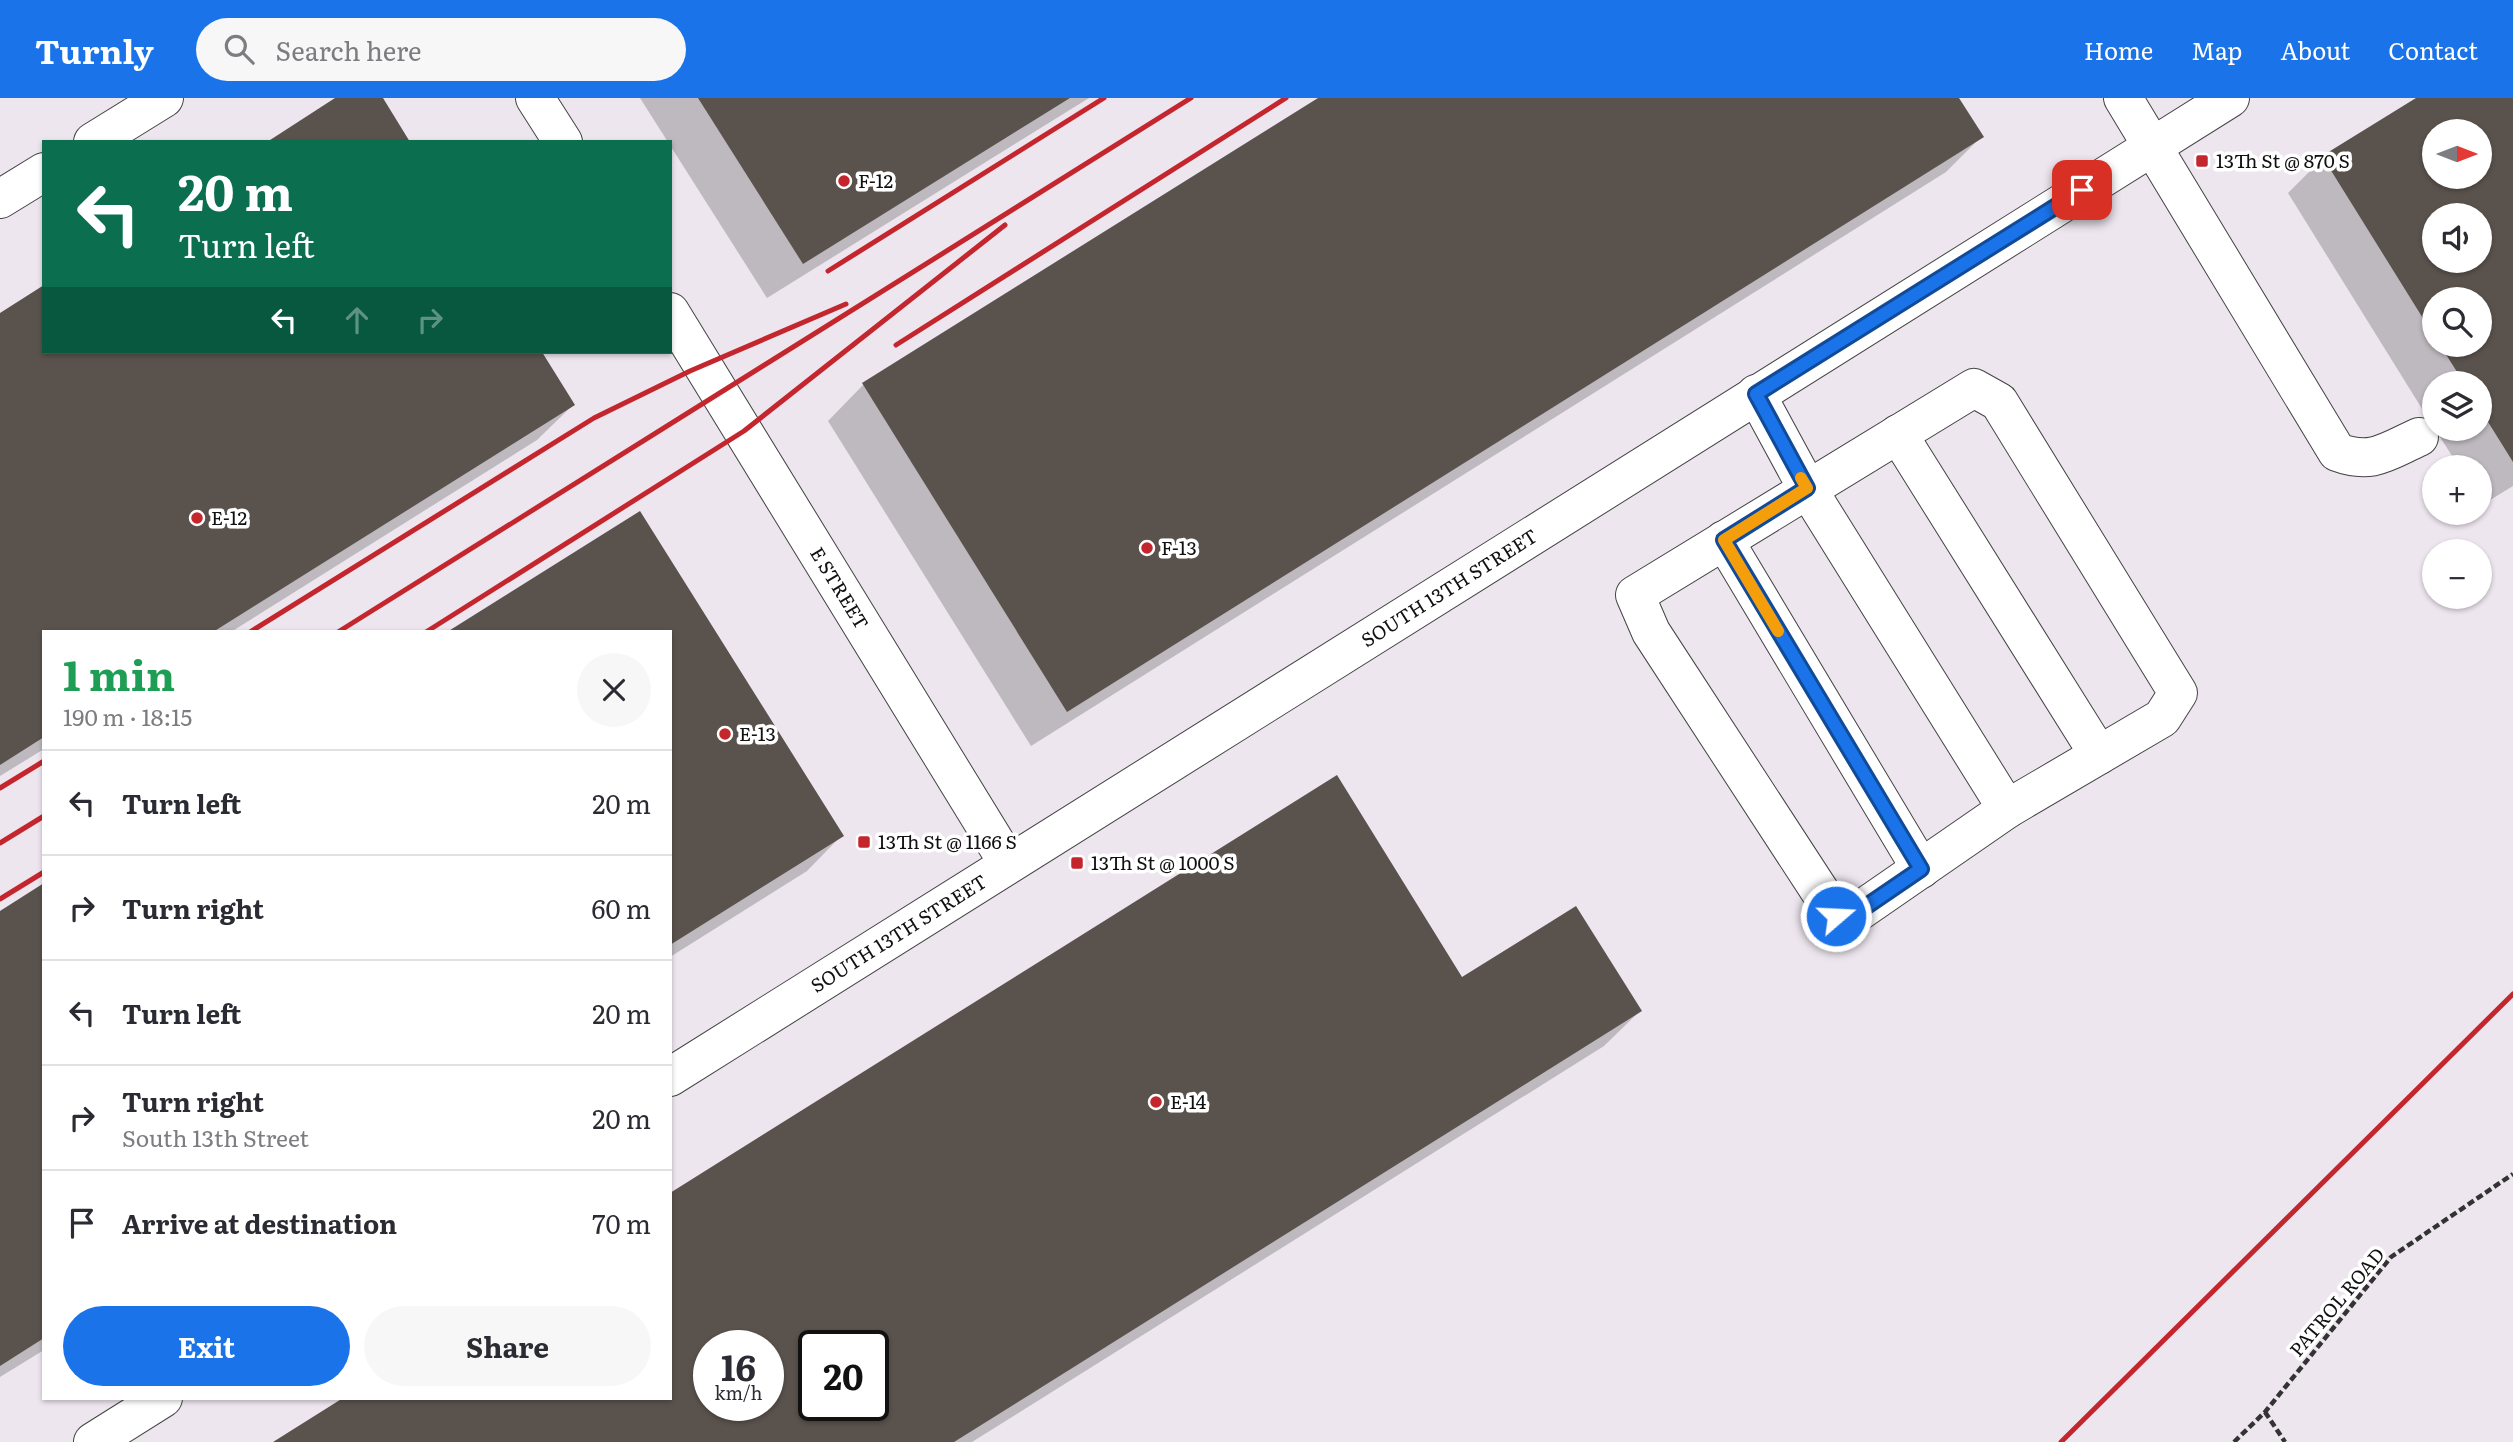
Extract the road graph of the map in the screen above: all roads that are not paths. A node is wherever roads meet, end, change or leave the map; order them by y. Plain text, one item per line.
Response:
1 (164, 98) edge
2 (535, 98) edge
3 (2123, 98) edge
4 (2230, 98) edge
5 (96, 140) edge
6 (561, 140) edge
7 (2152, 146) junction
8 (42, 173) edge
9 (0, 199) edge
10 (672, 315) edge
11 (1756, 394) junction
12 (1898, 434) junction
13 (2419, 438) dead end
14 (1807, 488) junction
15 (1724, 540) junction
16 (2099, 755) junction
17 (2007, 809) junction
18 (1008, 863) junction
19 (1921, 869) junction
20 (672, 1076) edge
21 (160, 1400) edge
22 (93, 1442) edge

1 - 5 lane
2 - 6 lane
3 - 7 lane
4 - 7 lane, SOUTH 13TH STREET
7 - 11 lane, SOUTH 13TH STREET
7 - 13 lane
8 - 9 lane
10 - 18 lane, E STREET
11 - 14 lane
11 - 18 lane, SOUTH 13TH STREET
12 - 14 lane
12 - 16 lane
12 - 16 lane
14 - 15 lane
14 - 17 lane
15 - 19 lane
15 - 19 lane
16 - 17 lane
17 - 19 lane
18 - 20 lane, SOUTH 13TH STREET
21 - 22 lane

